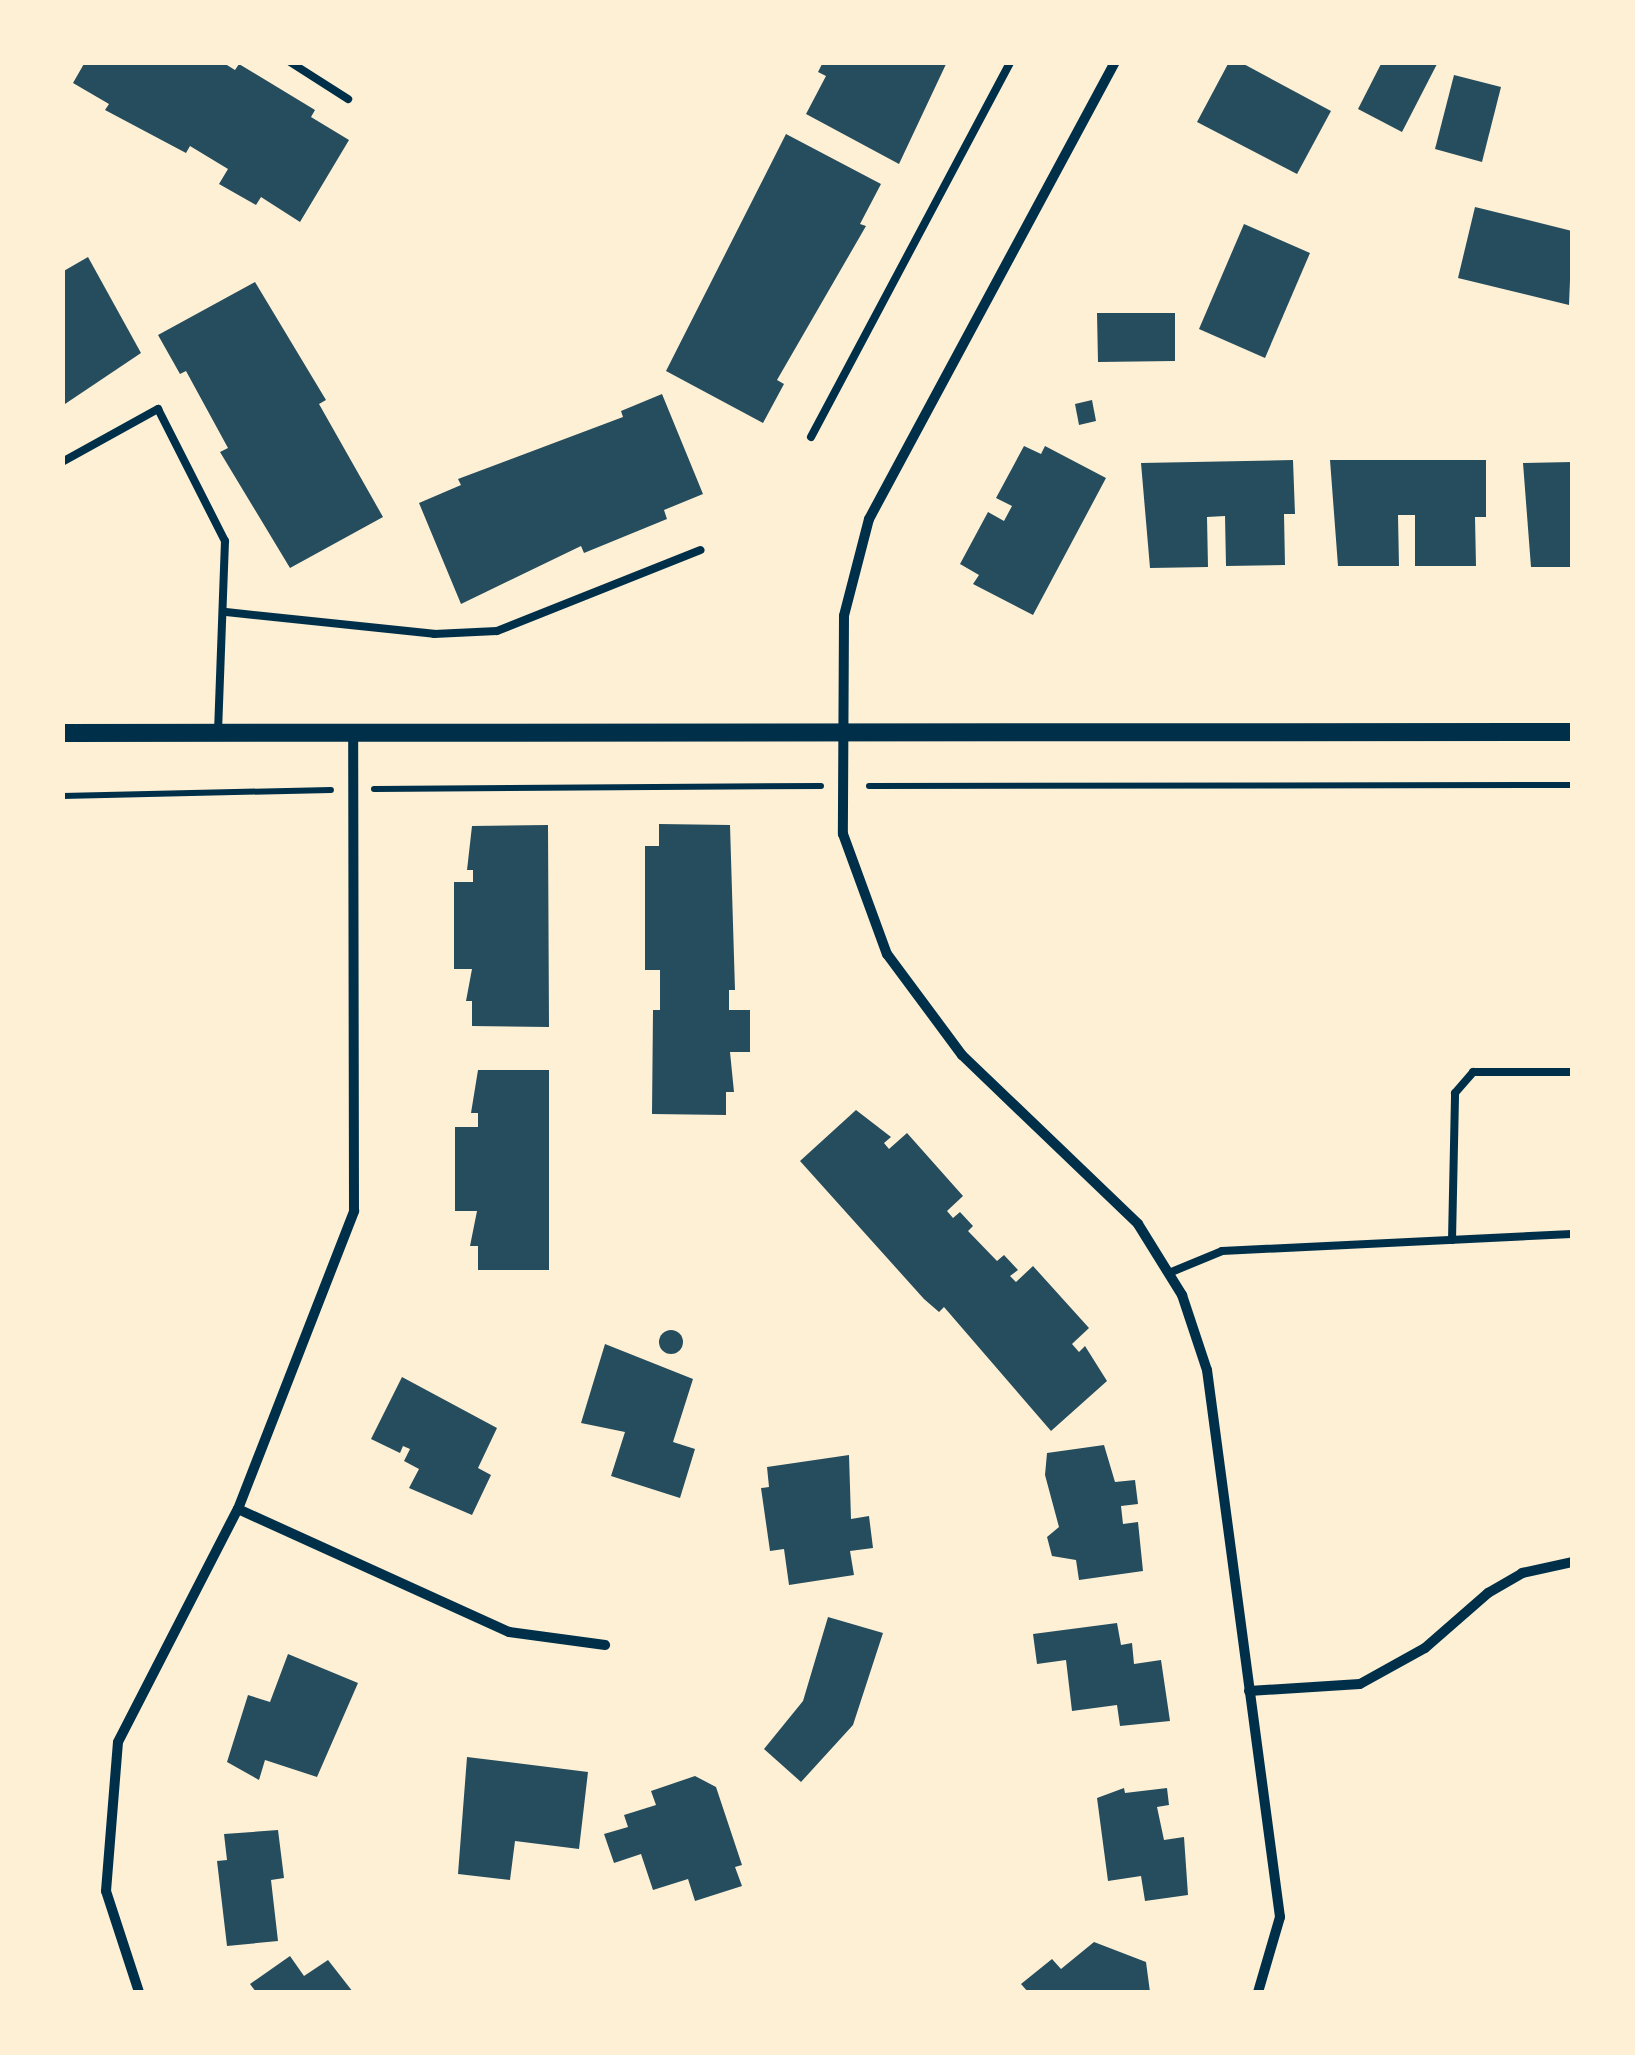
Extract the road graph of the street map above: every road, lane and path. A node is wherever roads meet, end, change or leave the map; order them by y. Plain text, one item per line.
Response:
1 (290, 62) edge
2 (1010, 62) edge
3 (1115, 62) edge
4 (348, 99) dead end
5 (811, 437) dead end
6 (62, 462) edge
7 (701, 550) dead end
8 (226, 612) junction
9 (839, 730) junction
10 (1572, 732) edge
11 (62, 733) edge
12 (218, 734) junction
13 (353, 735) junction
14 (1572, 1072) edge
15 (1572, 1234) edge
16 (1452, 1240) junction
17 (1168, 1273) junction
18 (238, 1509) junction
19 (1572, 1562) edge
20 (605, 1646) dead end
21 (1250, 1691) junction
22 (139, 1992) edge
23 (1258, 1992) edge

1 - 4 lane
2 - 5 lane
3 - 9 street
6 - 8 lane
7 - 8 lane
8 - 12 lane
9 - 10 street
9 - 13 street
9 - 17 street
11 - 12 street
12 - 13 street
13 - 18 street
14 - 16 lane
15 - 16 lane
16 - 17 lane
17 - 21 street
18 - 20 street
18 - 22 street
19 - 21 street
21 - 23 street

